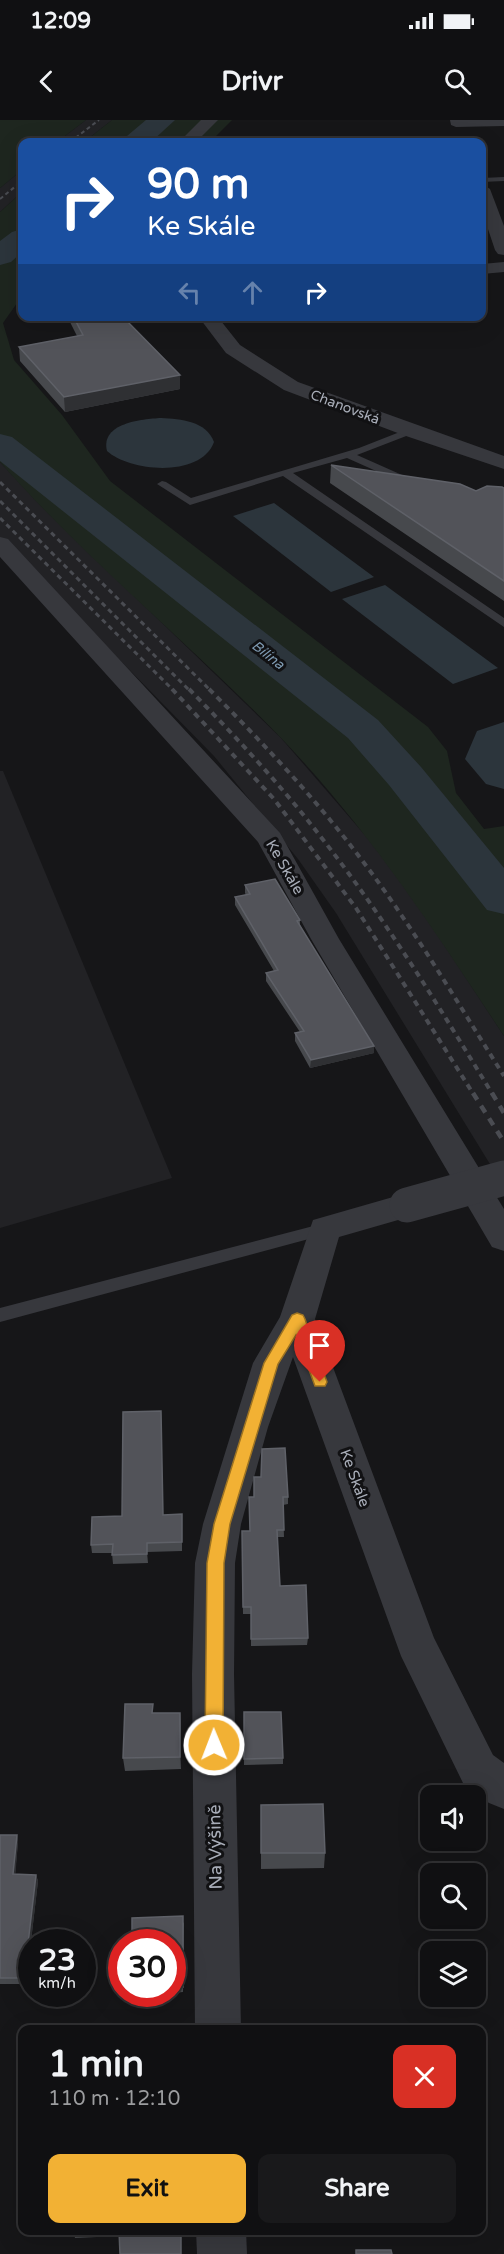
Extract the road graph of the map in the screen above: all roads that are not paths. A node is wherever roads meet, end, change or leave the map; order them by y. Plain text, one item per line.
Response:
1 (210, 120) edge
2 (456, 121) edge
3 (504, 121) edge
4 (191, 138) edge
5 (462, 138) edge
6 (504, 179) edge
7 (486, 180) edge
8 (486, 200) edge
9 (504, 250) edge
10 (504, 267) edge
11 (486, 269) edge
12 (211, 321) edge
13 (410, 431) junction
14 (350, 456) junction
15 (504, 463) edge
16 (284, 472) junction
17 (162, 484) dead end
18 (414, 484) edge
19 (0, 544) edge
20 (504, 623) edge
21 (504, 1178) edge
22 (325, 1229) junction
23 (504, 1238) edge
24 (0, 1315) edge
25 (297, 1319) junction
26 (504, 1789) edge
27 (218, 2025) edge
28 (221, 2235) edge
29 (222, 2254) edge

1 - 4 street
2 - 3 street
2 - 5 street
6 - 7 lane
8 - 9 street
10 - 11 street
12 - 13 street, Chanovská
13 - 14 lane
13 - 15 street, Chanovská
14 - 16 lane
14 - 18 lane
16 - 17 lane
16 - 20 lane
19 - 23 street, Ke Skále
21 - 22 street, bridge
22 - 24 lane
22 - 25 street
25 - 26 street, Ke Skále
25 - 27 street, Na Výšině
28 - 29 street

